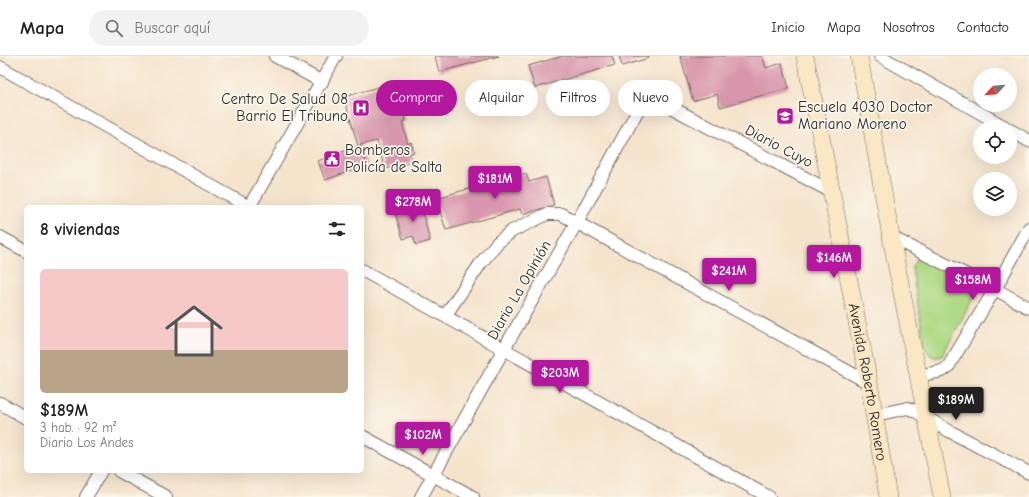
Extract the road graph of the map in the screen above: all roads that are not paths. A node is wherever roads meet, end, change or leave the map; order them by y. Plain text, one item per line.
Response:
1 (275, 56) edge
2 (336, 56) edge
3 (805, 56) edge
4 (860, 56) edge
5 (880, 56) edge
6 (0, 67) edge
7 (322, 82) junction
8 (683, 114) edge
9 (635, 116) edge
10 (993, 120) edge
11 (1017, 134) edge
12 (1029, 140) edge
13 (832, 192) junction
14 (245, 205) edge
15 (250, 205) edge
16 (577, 222) junction
17 (1029, 228) edge
18 (0, 237) edge
19 (891, 237) junction
20 (24, 250) edge
21 (364, 271) edge
22 (995, 289) junction
23 (1029, 308) edge
24 (445, 316) junction
25 (504, 349) junction
26 (918, 376) junction
27 (869, 383) junction
28 (0, 403) edge
29 (875, 415) junction
30 (24, 417) edge
31 (927, 417) junction
32 (364, 437) edge
33 (100, 473) edge
34 (123, 473) edge
35 (1029, 473) edge
36 (433, 475) junction
37 (887, 495) edge
38 (86, 497) edge
39 (166, 497) edge
40 (421, 497) edge
41 (472, 497) edge
42 (769, 497) edge
43 (942, 497) edge

1 - 7 street
2 - 7 street
3 - 13 main road, Avenida Roberto Romero
4 - 19 main road
5 - 10 street
6 - 14 street
7 - 15 street
8 - 13 street, Diario Cuyo
9 - 16 street, Diario La Opinión
11 - 12 street
13 - 27 main road, Avenida Roberto Romero
16 - 24 street
16 - 25 street, Diario La Opinión
16 - 27 street
17 - 22 street
18 - 20 street
19 - 22 street
19 - 26 main road
21 - 24 street
22 - 23 street
22 - 26 street
24 - 25 street
25 - 36 street, Diario La Opinión
25 - 42 street
26 - 31 main road
27 - 29 main road, Avenida Roberto Romero
28 - 30 street
29 - 31 street
29 - 37 main road, Avenida Roberto Romero
31 - 35 street
31 - 43 main road
32 - 36 street
33 - 38 street
34 - 39 street
36 - 40 street, Diario La Opinión
36 - 41 street

